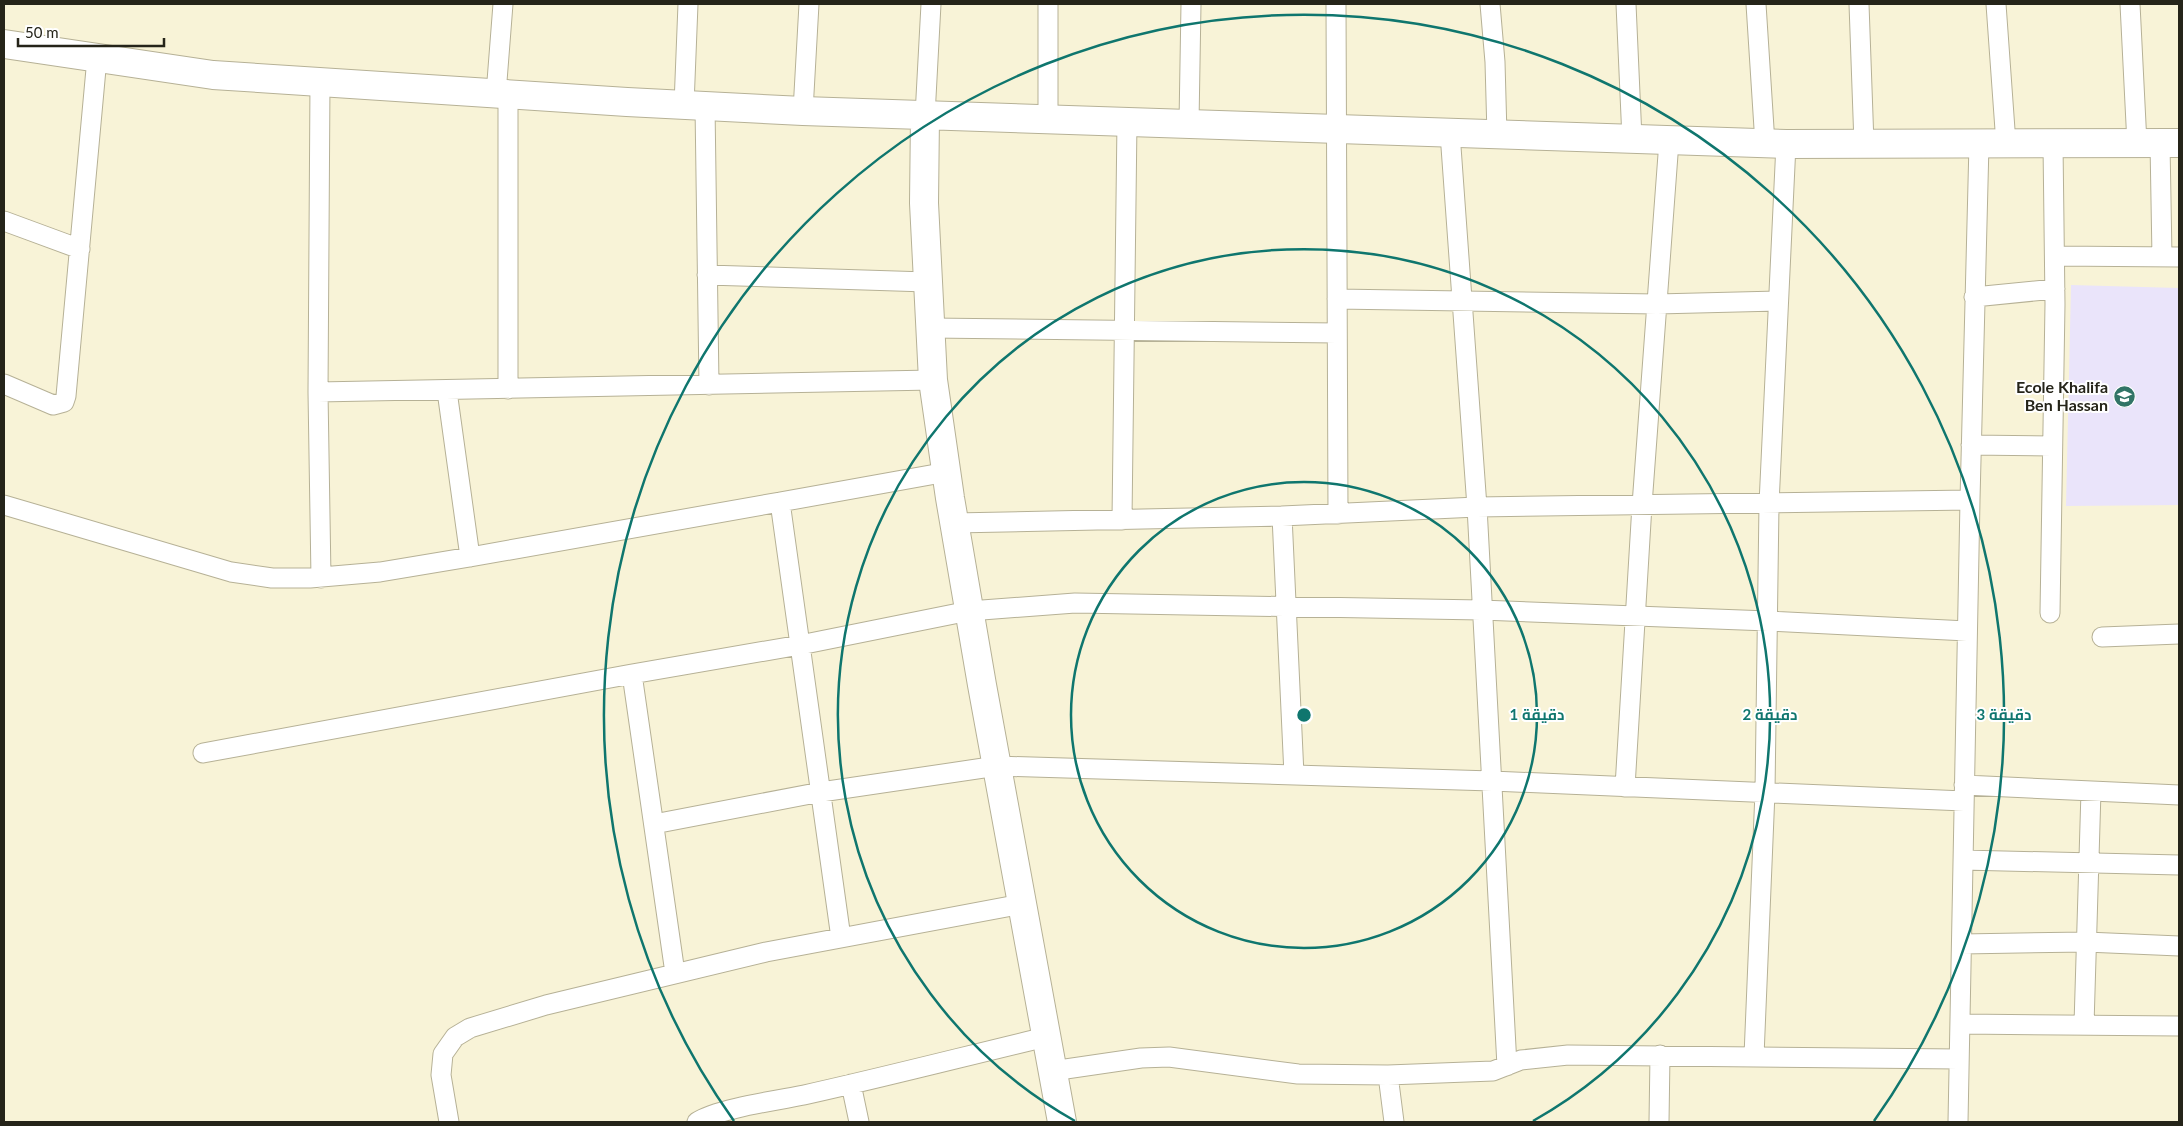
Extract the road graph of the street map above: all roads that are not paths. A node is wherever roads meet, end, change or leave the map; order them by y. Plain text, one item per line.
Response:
1 (503, 4) edge
2 (688, 4) edge
3 (808, 4) edge
4 (931, 4) edge
5 (1048, 4) edge
6 (1191, 4) edge
7 (1336, 4) edge
8 (1490, 4) edge
9 (1626, 4) edge
10 (1756, 4) edge
11 (1859, 4) edge
12 (1996, 4) edge
13 (2130, 4) edge
14 (4, 44) edge
15 (97, 58) junction
16 (320, 82) junction
17 (502, 94) junction
18 (695, 105) junction
19 (803, 111) junction
20 (925, 116) junction
21 (1048, 119) junction
22 (1127, 121) junction
23 (1189, 123) junction
24 (1336, 128) junction
25 (1450, 132) junction
26 (1497, 135) junction
27 (1632, 139) junction
28 (1669, 141) junction
29 (2159, 143) edge
30 (1776, 144) junction
31 (1864, 144) junction
32 (1979, 144) junction
33 (2006, 144) junction
34 (2054, 144) junction
35 (4, 221) edge
36 (80, 249) junction
37 (2055, 256) junction
38 (2171, 257) edge
39 (707, 275) junction
40 (927, 282) junction
41 (2055, 289) junction
42 (1974, 297) junction
43 (1337, 299) junction
44 (1461, 300) junction
45 (1778, 302) junction
46 (1657, 304) junction
47 (930, 328) junction
48 (1125, 330) junction
49 (1337, 333) junction
50 (933, 380) junction
51 (4, 384) edge
52 (709, 385) junction
53 (508, 389) junction
54 (448, 390) junction
55 (318, 392) junction
56 (1971, 445) junction
57 (2052, 446) junction
58 (947, 472) junction
59 (1970, 500) junction
60 (780, 502) junction
61 (1769, 504) junction
62 (4, 505) edge
63 (1642, 505) junction
64 (1477, 507) junction
65 (1338, 514) junction
66 (1282, 516) junction
67 (1122, 520) junction
68 (954, 523) junction
69 (470, 557) junction
70 (321, 578) junction
71 (1286, 606) junction
72 (1481, 610) junction
73 (969, 611) junction
74 (2050, 613) dead end
75 (1635, 617) junction
76 (1768, 621) junction
77 (1967, 631) junction
78 (2179, 634) edge
79 (2102, 638) dead end
80 (800, 645) junction
81 (632, 674) junction
82 (203, 753) dead end
83 (997, 766) junction
84 (1294, 775) junction
85 (1492, 781) junction
86 (1625, 787) junction
87 (2091, 791) junction
88 (821, 792) junction
89 (1765, 792) junction
90 (1964, 793) junction
91 (2179, 795) edge
92 (654, 824) junction
93 (1963, 860) junction
94 (2089, 863) junction
95 (2179, 865) edge
96 (1022, 904) junction
97 (841, 938) junction
98 (2086, 942) junction
99 (1962, 944) junction
100 (2179, 946) edge
101 (675, 973) junction
102 (1961, 1024) junction
103 (2084, 1025) junction
104 (2179, 1026) edge
105 (1046, 1037) junction
106 (1660, 1056) junction
107 (1754, 1056) junction
108 (1959, 1059) junction
109 (1507, 1066) junction
110 (1052, 1071) junction
111 (1388, 1075) junction
112 (851, 1084) junction
113 (449, 1122) edge
114 (697, 1122) edge
115 (859, 1122) edge
116 (1062, 1122) edge
117 (1394, 1122) edge
118 (1659, 1122) edge
119 (1958, 1122) edge

1 - 17 street
2 - 18 street
3 - 19 street
4 - 20 street
5 - 21 street
6 - 23 street
7 - 24 street
8 - 26 street
9 - 27 street
10 - 30 street
11 - 31 street
12 - 33 street
13 - 29 street
14 - 15 street
15 - 16 street
15 - 36 street
16 - 17 street
16 - 55 street
17 - 18 street
17 - 53 street
18 - 19 street
18 - 39 street
19 - 20 street
20 - 21 street
20 - 40 street
21 - 22 street
22 - 23 street
22 - 48 street
23 - 24 street
24 - 25 street
24 - 43 street
25 - 26 street
25 - 44 street
26 - 27 street
27 - 28 street
28 - 30 street
28 - 46 street
29 - 34 street
29 - 38 street
30 - 31 street
30 - 45 street
31 - 32 street
32 - 33 street
32 - 42 street
33 - 34 street
34 - 37 street
35 - 36 street
36 - 51 street
37 - 38 street
37 - 41 street
39 - 40 street
39 - 52 street
40 - 47 street
41 - 42 street
41 - 57 street
42 - 56 street
43 - 44 street
43 - 49 street
44 - 46 street
44 - 64 street
45 - 46 street
45 - 61 street
46 - 63 street
47 - 48 street
47 - 50 street
48 - 49 street
48 - 67 street
49 - 65 street
50 - 52 street
50 - 58 street
52 - 53 street
53 - 54 street
54 - 55 street
54 - 69 street
55 - 70 street
56 - 57 street
56 - 59 street
57 - 74 street
58 - 60 street
58 - 68 street
59 - 61 street
59 - 77 street
60 - 69 street
60 - 80 street
61 - 63 street
61 - 76 street
62 - 70 street
63 - 64 street
63 - 75 street
64 - 65 street
64 - 72 street
65 - 66 street
66 - 67 street
66 - 71 street
67 - 68 street
68 - 73 street
69 - 70 street
71 - 72 street
71 - 73 street
71 - 84 street
72 - 75 street
72 - 85 street
73 - 80 street
73 - 83 street
75 - 76 street
75 - 86 street
76 - 77 street
76 - 89 street
77 - 90 street
78 - 79 street
80 - 81 street
80 - 88 street
81 - 82 street
81 - 92 street
83 - 84 street
83 - 88 street
83 - 96 street
84 - 85 street
85 - 86 street
85 - 109 street
86 - 89 street
87 - 90 street
87 - 91 street
87 - 94 street
88 - 92 street
88 - 97 street
89 - 90 street
89 - 107 street
90 - 93 street
92 - 101 street
93 - 94 street
93 - 99 street
94 - 95 street
94 - 98 street
96 - 97 street
96 - 105 street
97 - 101 street
98 - 99 street
98 - 100 street
98 - 103 street
99 - 102 street
101 - 113 street
102 - 103 street
102 - 108 street
103 - 104 street
105 - 110 street
105 - 112 street
106 - 107 street
106 - 109 street
106 - 118 street
107 - 108 street
108 - 119 street
109 - 111 street
110 - 111 street
110 - 116 street
111 - 117 street
112 - 114 street
112 - 115 street

